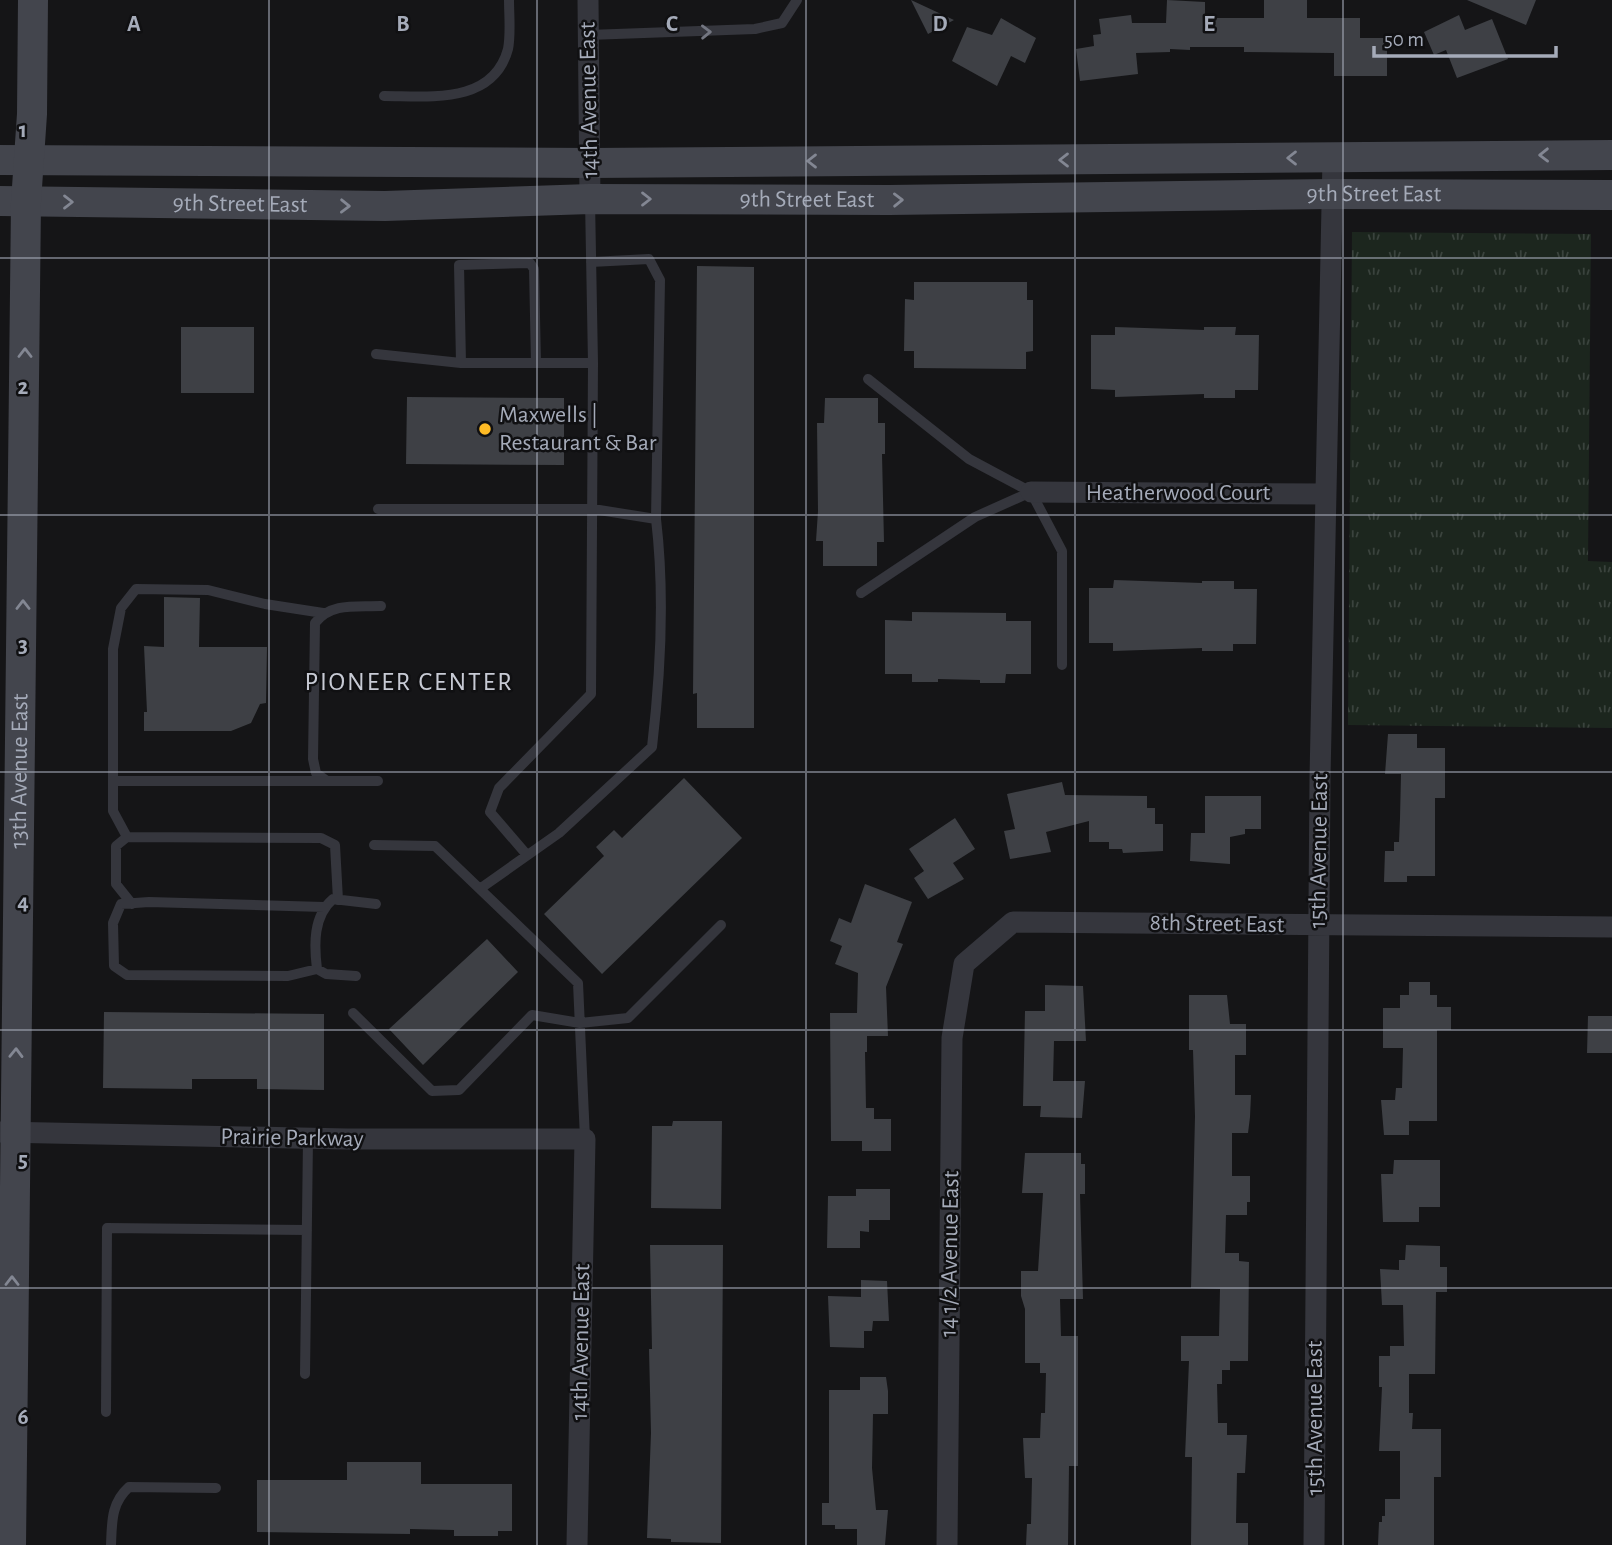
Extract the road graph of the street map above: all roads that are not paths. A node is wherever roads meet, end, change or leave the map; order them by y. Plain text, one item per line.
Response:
1 (33, 0) edge
2 (509, 0) edge
3 (588, 0) edge
4 (797, 0) edge
5 (588, 35) junction
6 (384, 96) dead end
7 (1612, 155) edge
8 (1333, 158) junction
9 (13, 160) edge
10 (591, 163) junction
11 (1331, 194) junction
12 (1612, 195) edge
13 (590, 199) junction
14 (13, 201) edge
15 (591, 261) junction
16 (376, 354) dead end
17 (461, 363) junction
18 (536, 363) junction
19 (593, 363) junction
20 (868, 379) dead end
21 (1031, 492) junction
22 (1324, 494) junction
23 (378, 509) dead end
24 (593, 509) junction
25 (656, 519) junction
26 (861, 593) dead end
27 (381, 606) dead end
28 (323, 612) junction
29 (1062, 665) dead end
30 (113, 781) junction
31 (327, 781) junction
32 (377, 781) dead end
33 (127, 836) junction
34 (374, 845) dead end
35 (527, 855) junction
36 (481, 888) junction
37 (338, 900) junction
38 (132, 904) junction
39 (376, 904) dead end
40 (324, 907) junction
41 (721, 925) dead end
42 (1318, 925) junction
43 (1612, 927) edge
44 (964, 964) joint
45 (317, 969) junction
46 (356, 976) dead end
47 (353, 1013) dead end
48 (580, 1023) junction
49 (7, 1133) edge
50 (307, 1139) junction
51 (585, 1139) junction
52 (307, 1230) junction
53 (305, 1374) dead end
54 (106, 1412) dead end
55 (216, 1488) dead end
56 (11, 1545) edge
57 (111, 1545) edge
58 (577, 1545) edge
59 (947, 1545) edge
60 (1314, 1545) edge

1 - 9 main road, 13th Avenue East
2 - 6 lane
3 - 5 street, 14th Avenue East
5 -> 4 lane
5 - 10 street, 14th Avenue East
7 -> 8 main road, 9th Street East
8 -> 10 main road, 9th Street East
8 - 11 street, 15th Avenue East
9 - 10 main road, 9th Street East
9 - 14 main road, 13th Avenue East
10 - 13 street, 14th Avenue East
11 - 12 main road, 9th Street East
13 -> 11 main road, 9th Street East
11 - 22 street, 15th Avenue East
14 -> 13 main road, 9th Street East
13 - 15 lane
49 -> 14 main road, 13th Avenue East
15 - 19 lane
15 - 25 lane
16 - 17 lane
17 - 18 lane
17 - 18 lane
18 - 19 lane
19 - 24 lane
20 - 21 lane
21 - 22 street, Heatherwood Court
21 - 26 lane
21 - 29 lane
22 - 42 street, 15th Avenue East
23 - 24 lane
24 - 25 lane
24 - 35 lane
25 - 35 lane
27 - 28 lane
28 - 30 lane
28 - 31 lane
30 - 31 lane
30 - 33 lane
31 - 32 lane
33 - 37 lane
33 - 38 lane
34 - 36 lane
35 - 36 lane
36 - 48 lane
37 - 39 lane
37 - 40 lane
38 - 40 lane
38 - 45 lane
40 - 45 lane
41 - 48 lane
42 - 43 street, 8th Street East
42 - 44 street, 8th Street East
42 - 60 street, 15th Avenue East
44 - 59 street, 14 1/2 Avenue East
45 - 46 lane
47 - 48 lane
48 - 51 lane
49 - 50 street, Prairie Parkway
56 -> 49 main road, 13th Avenue East
50 - 51 street, Prairie Parkway
50 - 52 lane
51 - 58 street, 14th Avenue East
52 - 53 lane
52 - 54 lane
55 - 57 lane

